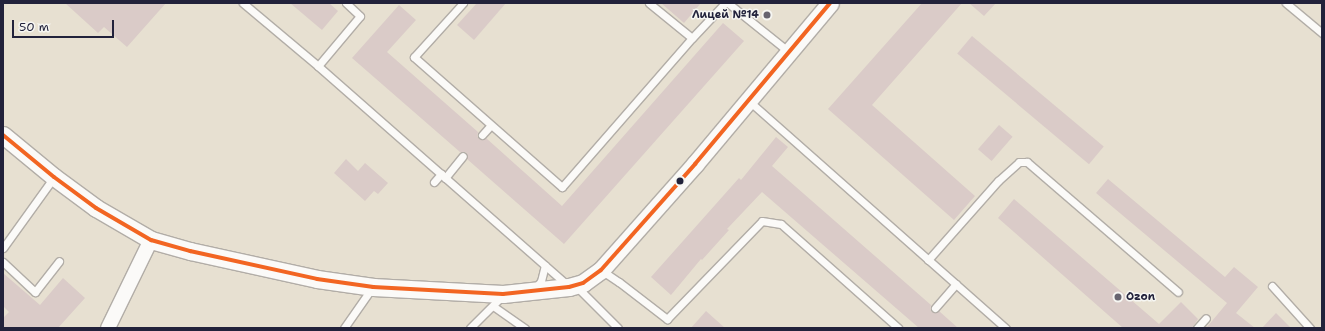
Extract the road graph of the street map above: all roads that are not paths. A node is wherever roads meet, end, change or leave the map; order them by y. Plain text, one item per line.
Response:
1 (243, 3) edge
2 (346, 3) edge
3 (463, 3) edge
4 (649, 3) edge
5 (724, 3) edge
6 (728, 3) edge
7 (830, 3) edge
8 (1286, 3) edge
9 (1322, 33) edge
10 (692, 38) junction
11 (788, 51) junction
12 (318, 66) junction
13 (748, 100) junction
14 (491, 125) junction
15 (3, 134) edge
16 (482, 135) dead end
17 (464, 156) dead end
18 (443, 176) junction
19 (54, 177) junction
20 (434, 182) dead end
21 (151, 240) junction
22 (3, 248) edge
23 (928, 260) junction
24 (59, 261) dead end
25 (3, 262) edge
26 (545, 266) junction
27 (601, 270) junction
28 (956, 284) junction
29 (1272, 286) dead end
30 (373, 287) junction
31 (573, 287) junction
32 (532, 292) junction
33 (1178, 292) dead end
34 (498, 300) junction
35 (935, 308) dead end
36 (1206, 318) dead end
37 (108, 328) edge
38 (344, 328) edge
39 (470, 328) edge
40 (525, 328) edge
41 (618, 328) edge
42 (898, 328) edge
43 (1006, 328) edge
44 (1197, 328) edge
45 (1310, 328) edge

1 - 12 lane
2 - 12 lane
3 - 14 lane
4 - 10 lane
5 - 10 lane
6 - 11 lane
7 - 11 street
8 - 9 lane
10 - 14 lane
11 - 13 street
12 - 18 lane
13 - 23 lane
13 - 27 street
14 - 16 lane
15 - 19 street
17 - 18 lane
18 - 20 lane
18 - 26 lane
19 - 21 street
19 - 22 lane
21 - 30 street
21 - 37 street
23 - 28 lane
23 - 33 lane
24 - 25 lane
26 - 31 lane
26 - 32 lane
27 - 31 street
27 - 42 lane
28 - 35 lane
28 - 43 lane
29 - 45 lane
30 - 34 street
30 - 38 lane
31 - 32 street
31 - 41 lane
32 - 34 street
34 - 39 lane
34 - 40 lane
36 - 44 lane

